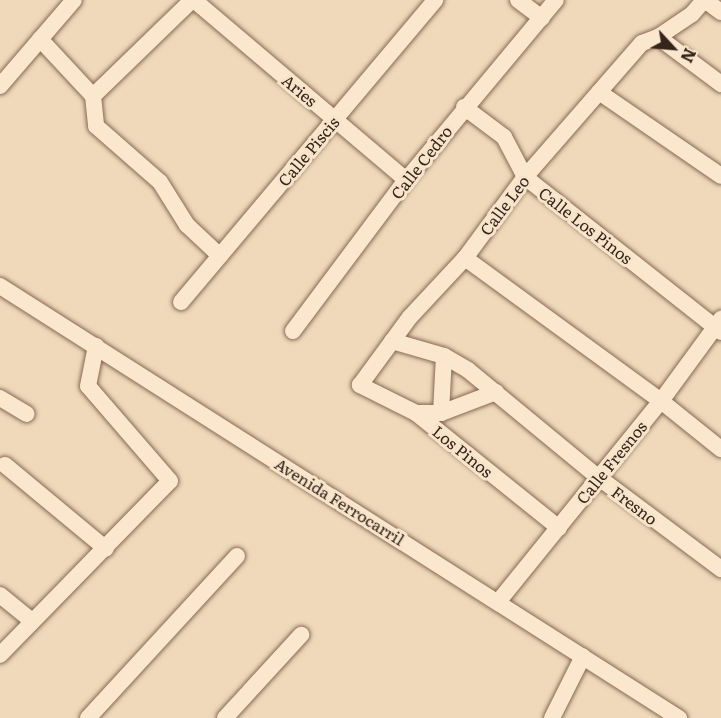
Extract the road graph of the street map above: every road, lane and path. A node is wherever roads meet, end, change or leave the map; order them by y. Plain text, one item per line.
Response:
1 (74, 0) edge
2 (193, 0) edge
3 (435, 0) edge
4 (518, 0) edge
5 (556, 0) edge
6 (705, 0) edge
7 (721, 12) edge
8 (542, 18) junction
9 (658, 37) junction
10 (40, 39) junction
11 (721, 84) edge
12 (0, 86) edge
13 (598, 92) junction
14 (93, 96) junction
15 (464, 107) junction
16 (334, 119) junction
17 (721, 176) edge
18 (525, 177) junction
19 (406, 180) junction
20 (220, 256) junction
21 (465, 258) junction
22 (0, 286) edge
23 (181, 302) dead end
24 (719, 326) edge
25 (293, 331) dead end
26 (392, 341) junction
27 (96, 346) junction
28 (444, 356) junction
29 (360, 385) joint
30 (496, 392) junction
31 (0, 398) edge
32 (661, 401) junction
33 (441, 412) junction
34 (416, 413) junction
35 (27, 414) dead end
36 (721, 449) edge
37 (5, 465) dead end
38 (598, 477) junction
39 (559, 528) junction
40 (106, 549) junction
41 (237, 556) dead end
42 (721, 569) edge
43 (0, 595) edge
44 (498, 602) junction
45 (32, 621) junction
46 (301, 635) dead end
47 (0, 655) edge
48 (583, 656) junction
49 (88, 718) edge
50 (225, 718) edge
51 (552, 718) edge
52 (679, 718) edge

1 - 10 street
2 - 14 street
2 - 16 street, Aries
3 - 16 street, Calle Piscis
4 - 8 street
5 - 8 street, Calle Cedro
6 - 7 street
6 - 9 street, Calle Leo
8 - 15 street, Calle Cedro
9 - 11 street
9 - 13 street, Calle Leo
10 - 12 street
10 - 14 street
13 - 17 street
13 - 18 street, Calle Leo
14 - 20 street
15 - 18 street, Calle Los Pinos
15 - 19 street, Calle Cedro
16 - 19 street, Aries
16 - 20 street, Calle Piscis
18 - 21 street, Calle Leo
18 - 24 street, Calle Los Pinos
19 - 25 street, Calle Cedro
20 - 23 street, Calle Piscis
21 - 26 street, Calle Leo
21 - 32 street
22 - 27 street, Avenida Ferrocarril
24 - 32 street, Calle Fresnos
26 - 28 street, Fresno
26 - 29 street, Calle Leo
27 - 40 street
27 - 44 street, Avenida Ferrocarril
28 - 30 street, Fresno
28 - 33 street
29 - 34 street, Los Pinos
30 - 33 street
30 - 38 street, Fresno
31 - 35 street
32 - 36 street
32 - 38 street, Calle Fresnos
33 - 34 street
34 - 39 street, Los Pinos
37 - 40 street
38 - 39 street, Calle Fresnos
38 - 42 street, Fresno
39 - 44 street, Calle Fresnos
40 - 45 street
41 - 49 street
43 - 45 street
44 - 48 street, Avenida Ferrocarril
45 - 47 street
46 - 50 street
48 - 51 street
48 - 52 street, Avenida Ferrocarril

